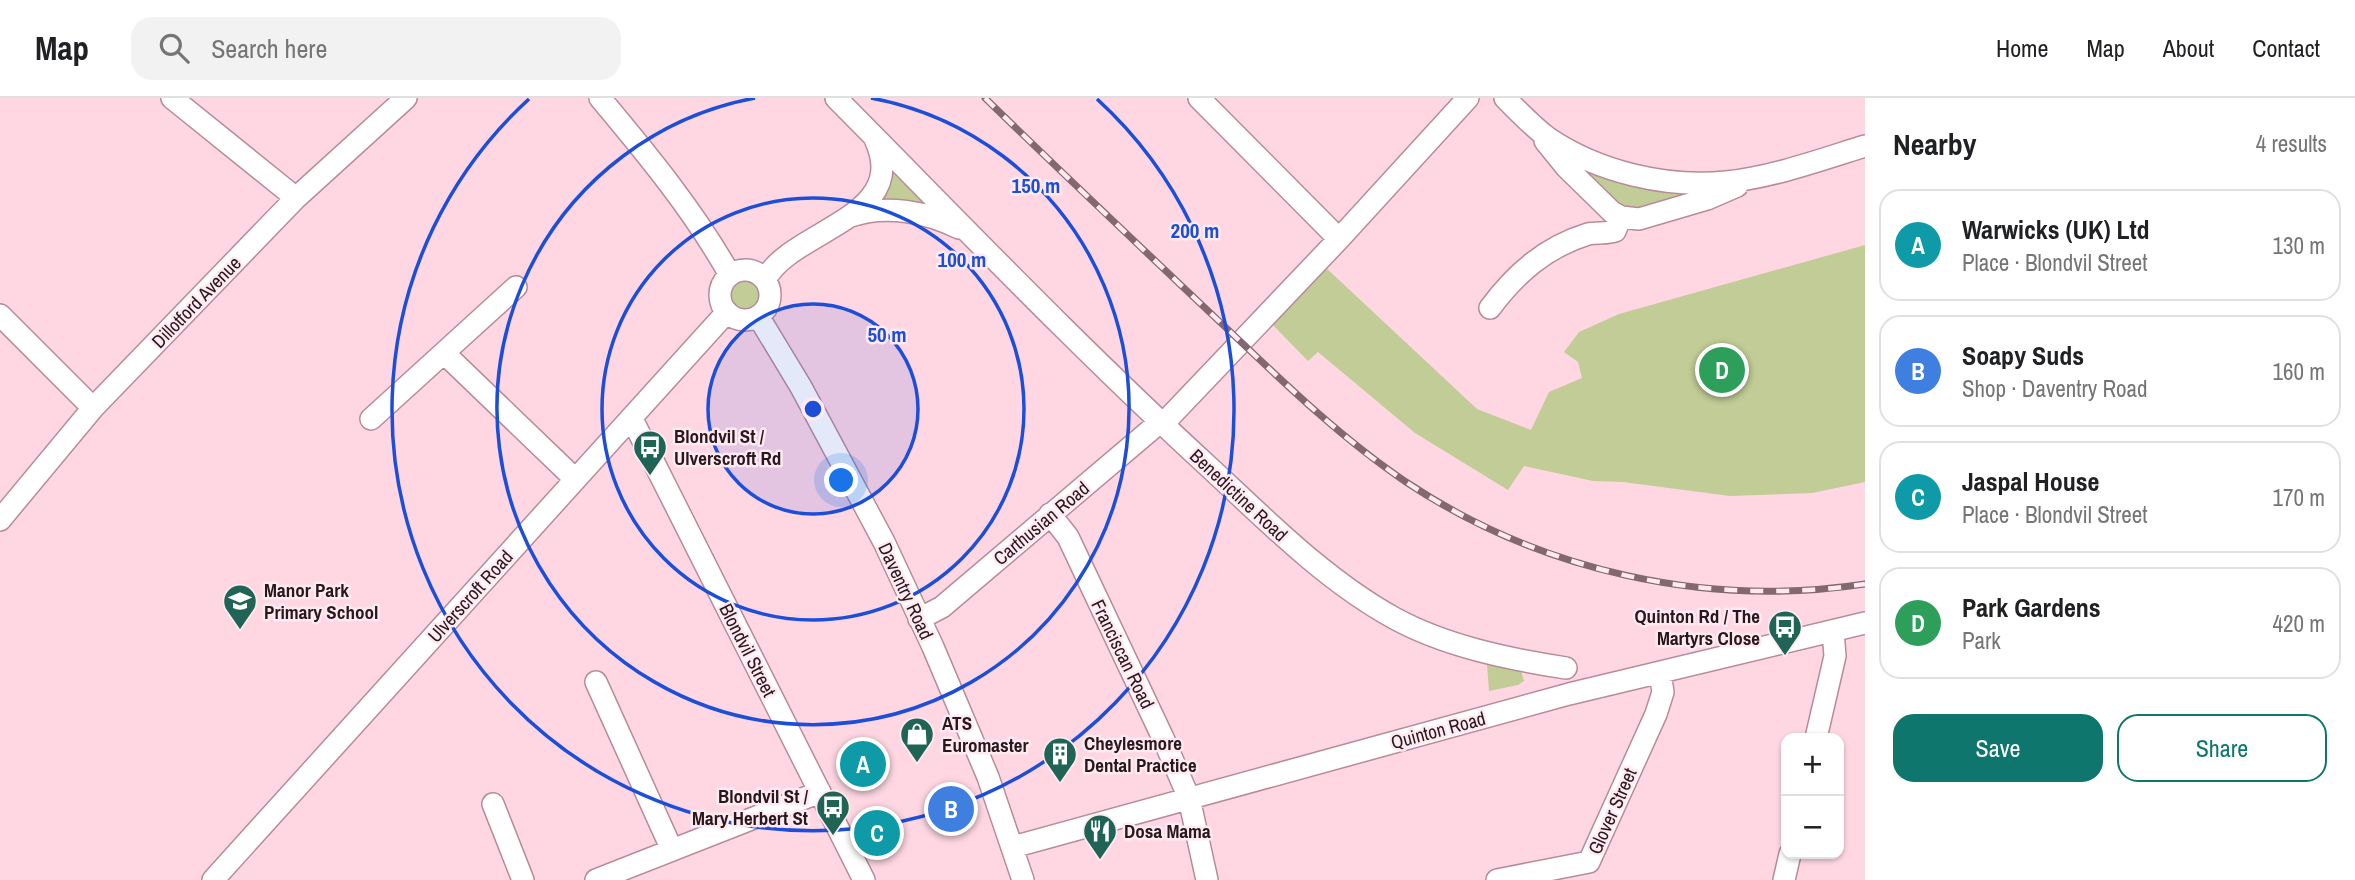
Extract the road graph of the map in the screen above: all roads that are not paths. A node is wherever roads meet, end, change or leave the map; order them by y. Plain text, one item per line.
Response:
1 (172, 98) edge
2 (406, 98) edge
3 (600, 98) edge
4 (836, 98) edge
5 (1199, 98) edge
6 (1468, 98) edge
7 (1505, 98) edge
8 (1535, 128) junction
9 (870, 132) junction
10 (1865, 146) edge
11 (1759, 177) junction
12 (296, 198) junction
13 (849, 217) junction
14 (1621, 217) junction
15 (967, 232) junction
16 (1339, 239) junction
17 (730, 275) junction
18 (765, 280) junction
19 (516, 287) dead end
20 (1490, 308) dead end
21 (727, 312) junction
22 (0, 315) edge
23 (758, 316) junction
24 (444, 353) junction
25 (93, 408) junction
26 (372, 419) dead end
27 (632, 419) junction
28 (1161, 423) junction
29 (575, 480) junction
30 (1050, 514) junction
31 (0, 520) edge
32 (919, 619) junction
33 (1865, 623) edge
34 (1833, 631) junction
35 (1566, 668) dead end
36 (1660, 673) junction
37 (596, 682) dead end
38 (1817, 733) edge
39 (820, 792) junction
40 (1189, 798) junction
41 (493, 804) dead end
42 (1013, 847) junction
43 (672, 850) junction
44 (1789, 859) edge
45 (218, 878) edge
46 (523, 880) edge
47 (596, 880) edge
48 (864, 880) edge
49 (1023, 880) edge
50 (1207, 880) edge
51 (1497, 880) edge
52 (1783, 880) edge

1 - 12 street
2 - 12 street, Dillotford Avenue
3 - 17 street
4 - 9 street
5 - 16 street
6 - 16 street, Carthusian Road
7 - 8 street
8 - 11 street
8 - 14 street
9 - 13 street, Benedictine Road
9 - 15 street, Benedictine Road
10 - 11 street
11 - 14 street
12 - 25 street, Dillotford Avenue
13 - 15 street, Benedictine Road
13 - 18 street, Benedictine Road
14 - 20 street
15 - 28 street, Benedictine Road
16 - 28 street, Carthusian Road
17 - 18 street
17 - 21 street
18 - 23 street
19 - 24 street
21 - 23 street
21 - 27 street, Ulverscroft Road
22 - 25 street
23 - 32 street, Daventry Road
24 - 26 street
24 - 29 street
25 - 31 street, Dillotford Avenue
27 - 29 street, Ulverscroft Road
27 - 39 street, Blondvil Street
28 - 30 street, Carthusian Road
28 - 35 street, Benedictine Road
29 - 45 street, Ulverscroft Road
30 - 32 street, Carthusian Road
30 - 40 street, Franciscan Road
32 - 42 street, Daventry Road
33 - 34 street, Quinton Road
34 - 36 street, Quinton Road
34 - 38 street
36 - 40 street, Quinton Road
36 - 51 street, Glover Street
37 - 43 street
39 - 43 street
39 - 48 street, Blondvil Street
40 - 42 street, Quinton Road
40 - 50 street, Franciscan Road
41 - 46 street
42 - 49 street, Daventry Road
43 - 47 street
44 - 52 street

